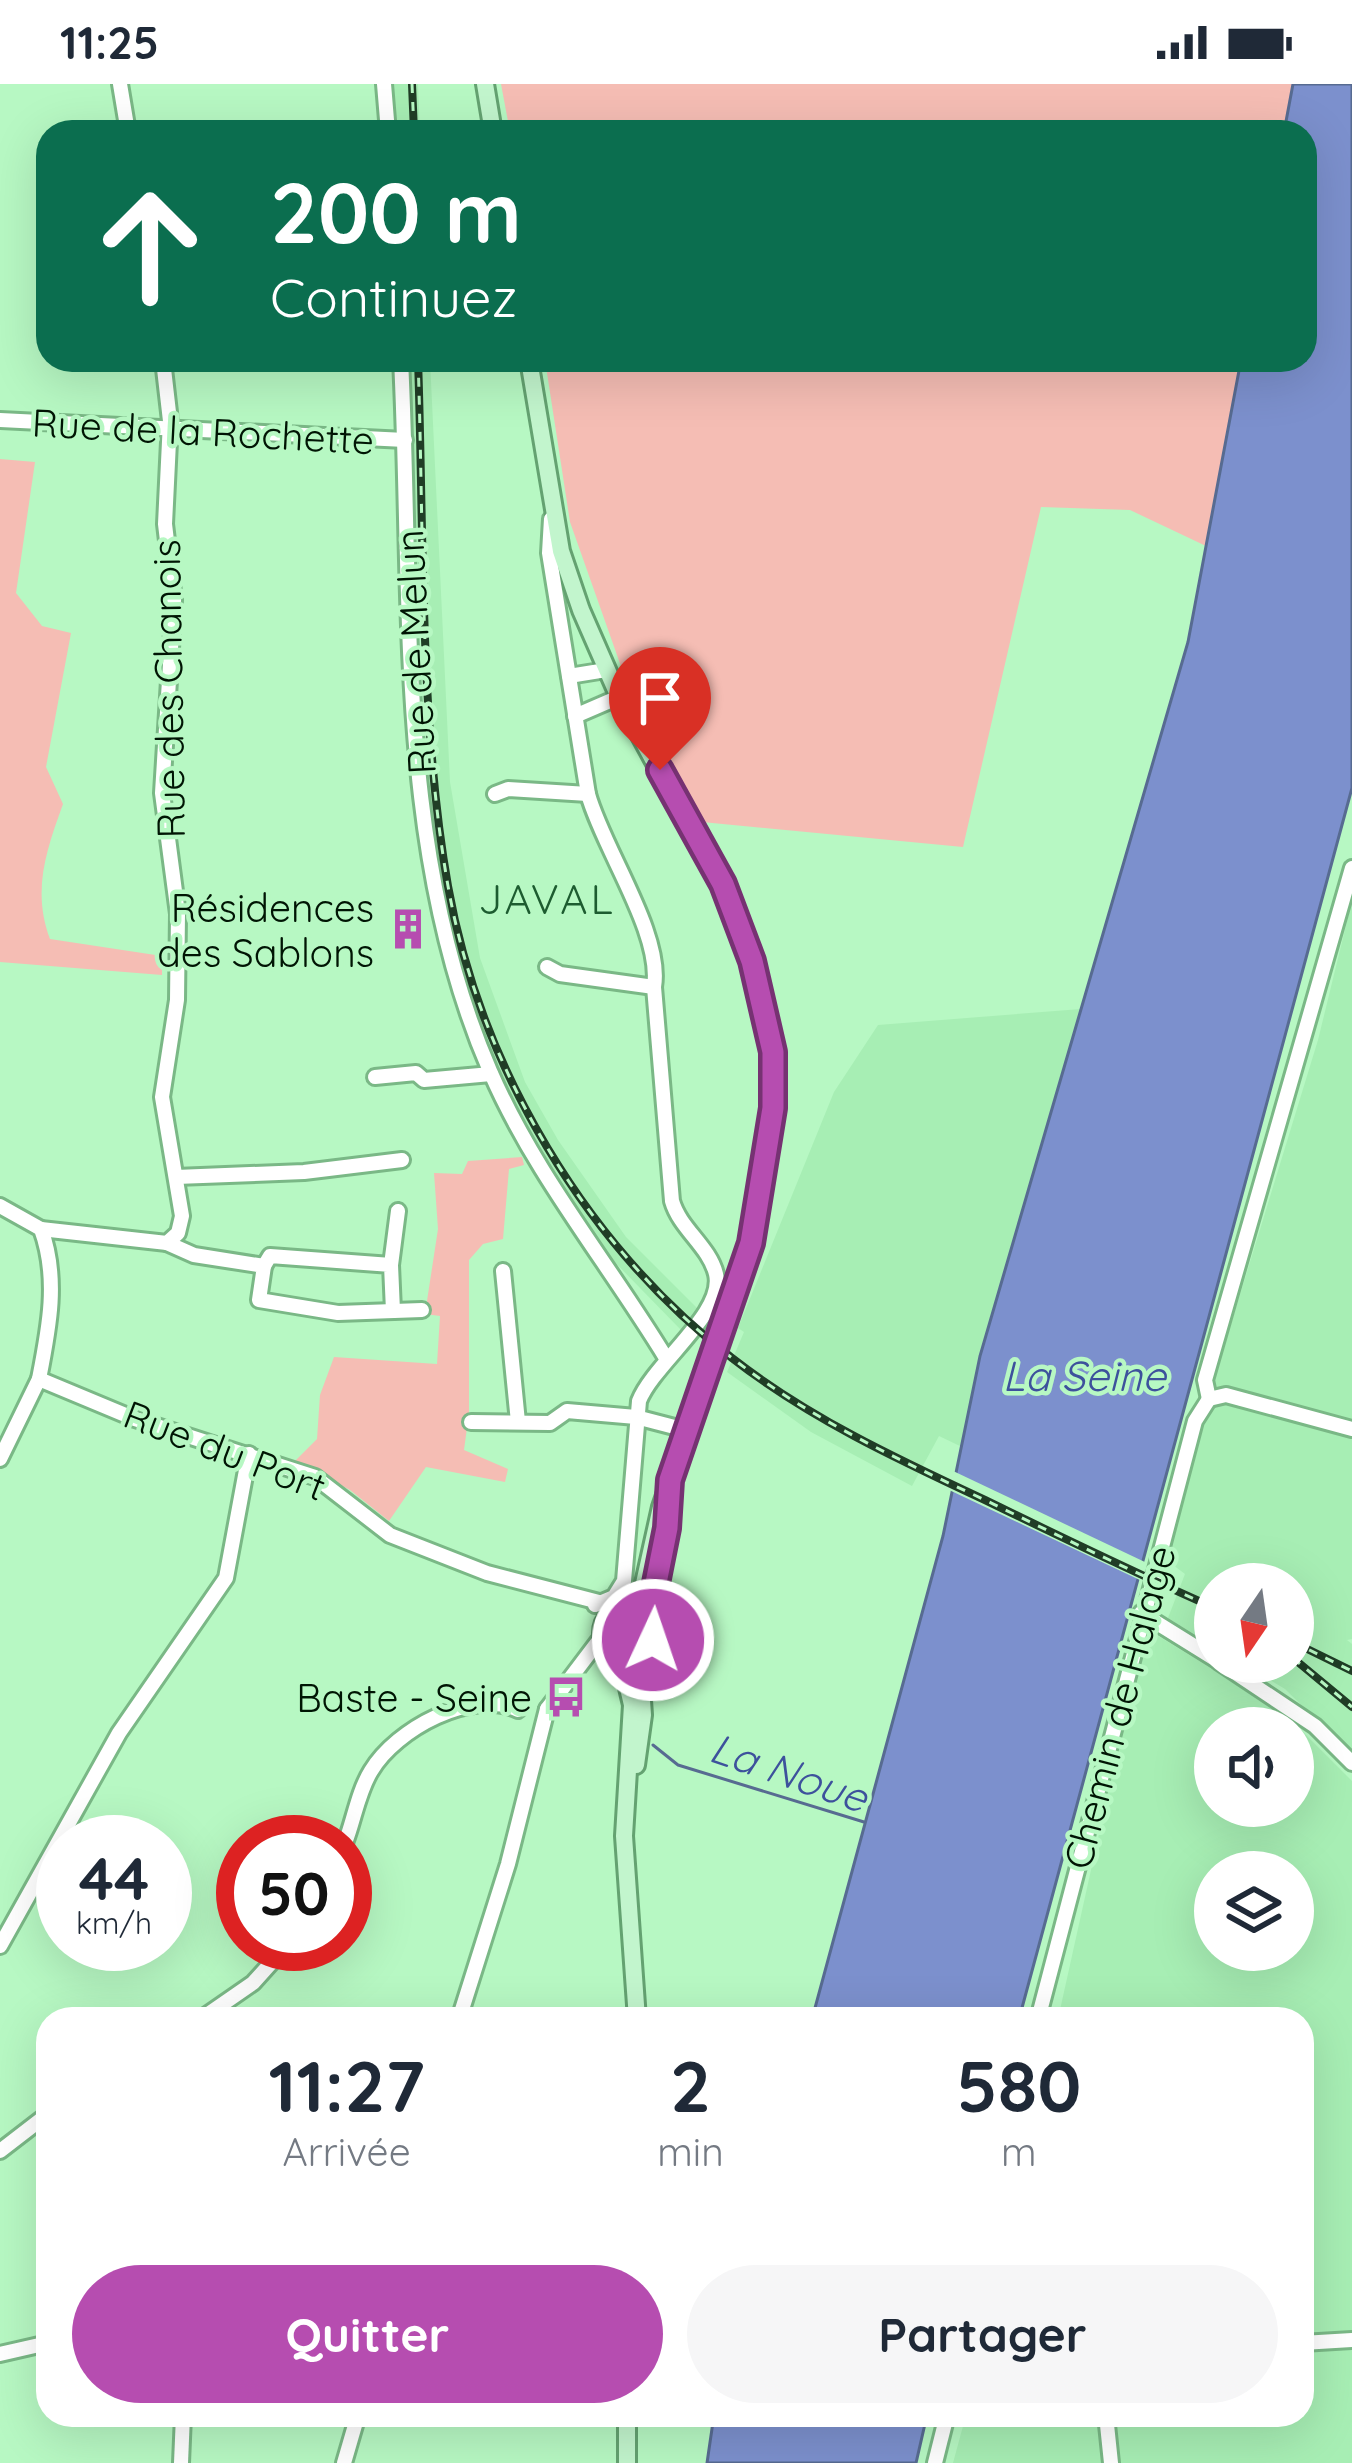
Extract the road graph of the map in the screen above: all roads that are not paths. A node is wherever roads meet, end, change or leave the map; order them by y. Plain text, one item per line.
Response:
1 (120, 84) edge
2 (384, 84) edge
3 (485, 84) edge
4 (126, 120) edge
5 (387, 120) edge
6 (491, 120) edge
7 (164, 372) edge
8 (402, 372) edge
9 (531, 372) edge
10 (0, 420) edge
11 (169, 427) junction
12 (405, 440) junction
13 (552, 508) junction
14 (606, 670) junction
15 (569, 676) junction
16 (619, 698) junction
17 (575, 716) junction
18 (495, 794) dead end
19 (588, 794) junction
20 (1352, 868) edge
21 (547, 967) dead end
22 (654, 987) junction
23 (491, 1074) junction
24 (376, 1077) dead end
25 (402, 1160) dead end
26 (176, 1177) junction
27 (0, 1206) edge
28 (398, 1211) dead end
29 (41, 1228) junction
30 (167, 1243) junction
31 (391, 1264) junction
32 (264, 1266) junction
33 (503, 1271) dead end
34 (422, 1310) dead end
35 (392, 1311) junction
36 (666, 1358) junction
37 (39, 1378) junction
38 (1209, 1399) junction
39 (643, 1418) junction
40 (471, 1422) dead end
41 (518, 1422) junction
42 (1352, 1429) edge
43 (686, 1430) junction
44 (250, 1454) junction
45 (0, 1460) edge
46 (670, 1480) junction
47 (592, 1604) junction
48 (626, 1608) junction
49 (1141, 1613) junction
50 (649, 1618) junction
51 (615, 1645) junction
52 (1194, 1646) edge
53 (1250, 1683) edge
54 (547, 1709) junction
55 (1352, 1763) edge
56 (355, 1815) edge
57 (0, 1946) edge
58 (264, 1971) edge
59 (218, 2007) edge
60 (463, 2007) edge
61 (637, 2007) edge
62 (1041, 2007) edge
63 (36, 2123) edge
64 (0, 2151) edge
65 (1352, 2340) edge
66 (1314, 2342) edge
67 (36, 2346) edge
68 (0, 2354) edge
69 (182, 2427) edge
70 (354, 2427) edge
71 (626, 2427) edge
72 (943, 2427) edge
73 (1107, 2427) edge
74 (181, 2463) edge
75 (344, 2463) edge
76 (627, 2463) edge
77 (935, 2463) edge
78 (1111, 2463) edge

1 - 4 street
2 - 5 street
3 - 6 main road
7 - 11 street, Rue des Chanois
8 - 12 street, Rue de Melun
9 - 13 main road
10 - 11 street, Rue de la Rochette
11 - 12 street, Rue de la Rochette
11 - 26 street, Rue des Chanois
12 - 23 street, Rue de Melun
13 - 14 main road
13 - 15 street
14 - 15 street
14 - 16 main road
15 - 17 street
16 - 17 street
16 - 43 main road
17 - 19 street
18 - 19 street
19 - 22 street
20 - 38 street, Chemin de Halage
21 - 22 street
22 - 36 street
23 - 24 street
23 - 36 street, Rue de Melun
25 - 26 street
26 - 30 street, Rue des Chanois
27 - 29 street
28 - 31 street
29 - 30 street
29 - 37 street
30 - 32 street
31 - 32 street
31 - 35 street
32 - 35 street
33 - 41 street
34 - 35 street
36 - 39 street
37 - 44 street, Rue du Port
37 - 45 street
38 - 42 street
38 - 49 street, Chemin de Halage
39 - 41 street
39 - 43 street
39 - 47 street
40 - 41 street
43 - 46 main road
44 - 47 street, Rue du Port
44 - 57 street
46 - 48 main road
46 - 50 main road
47 - 48 street, Rue du Port
47 - 51 street
48 - 50 main road
48 - 51 main road
49 - 52 street
49 - 62 street, Chemin de Halage
50 - 51 main road
51 - 54 street
51 - 61 main road
53 - 55 street
54 - 56 street
54 - 60 street
58 - 59 street
63 - 64 street
65 - 66 street
67 - 68 street
69 - 74 street
70 - 75 street
71 - 76 main road
72 - 77 street
73 - 78 street

